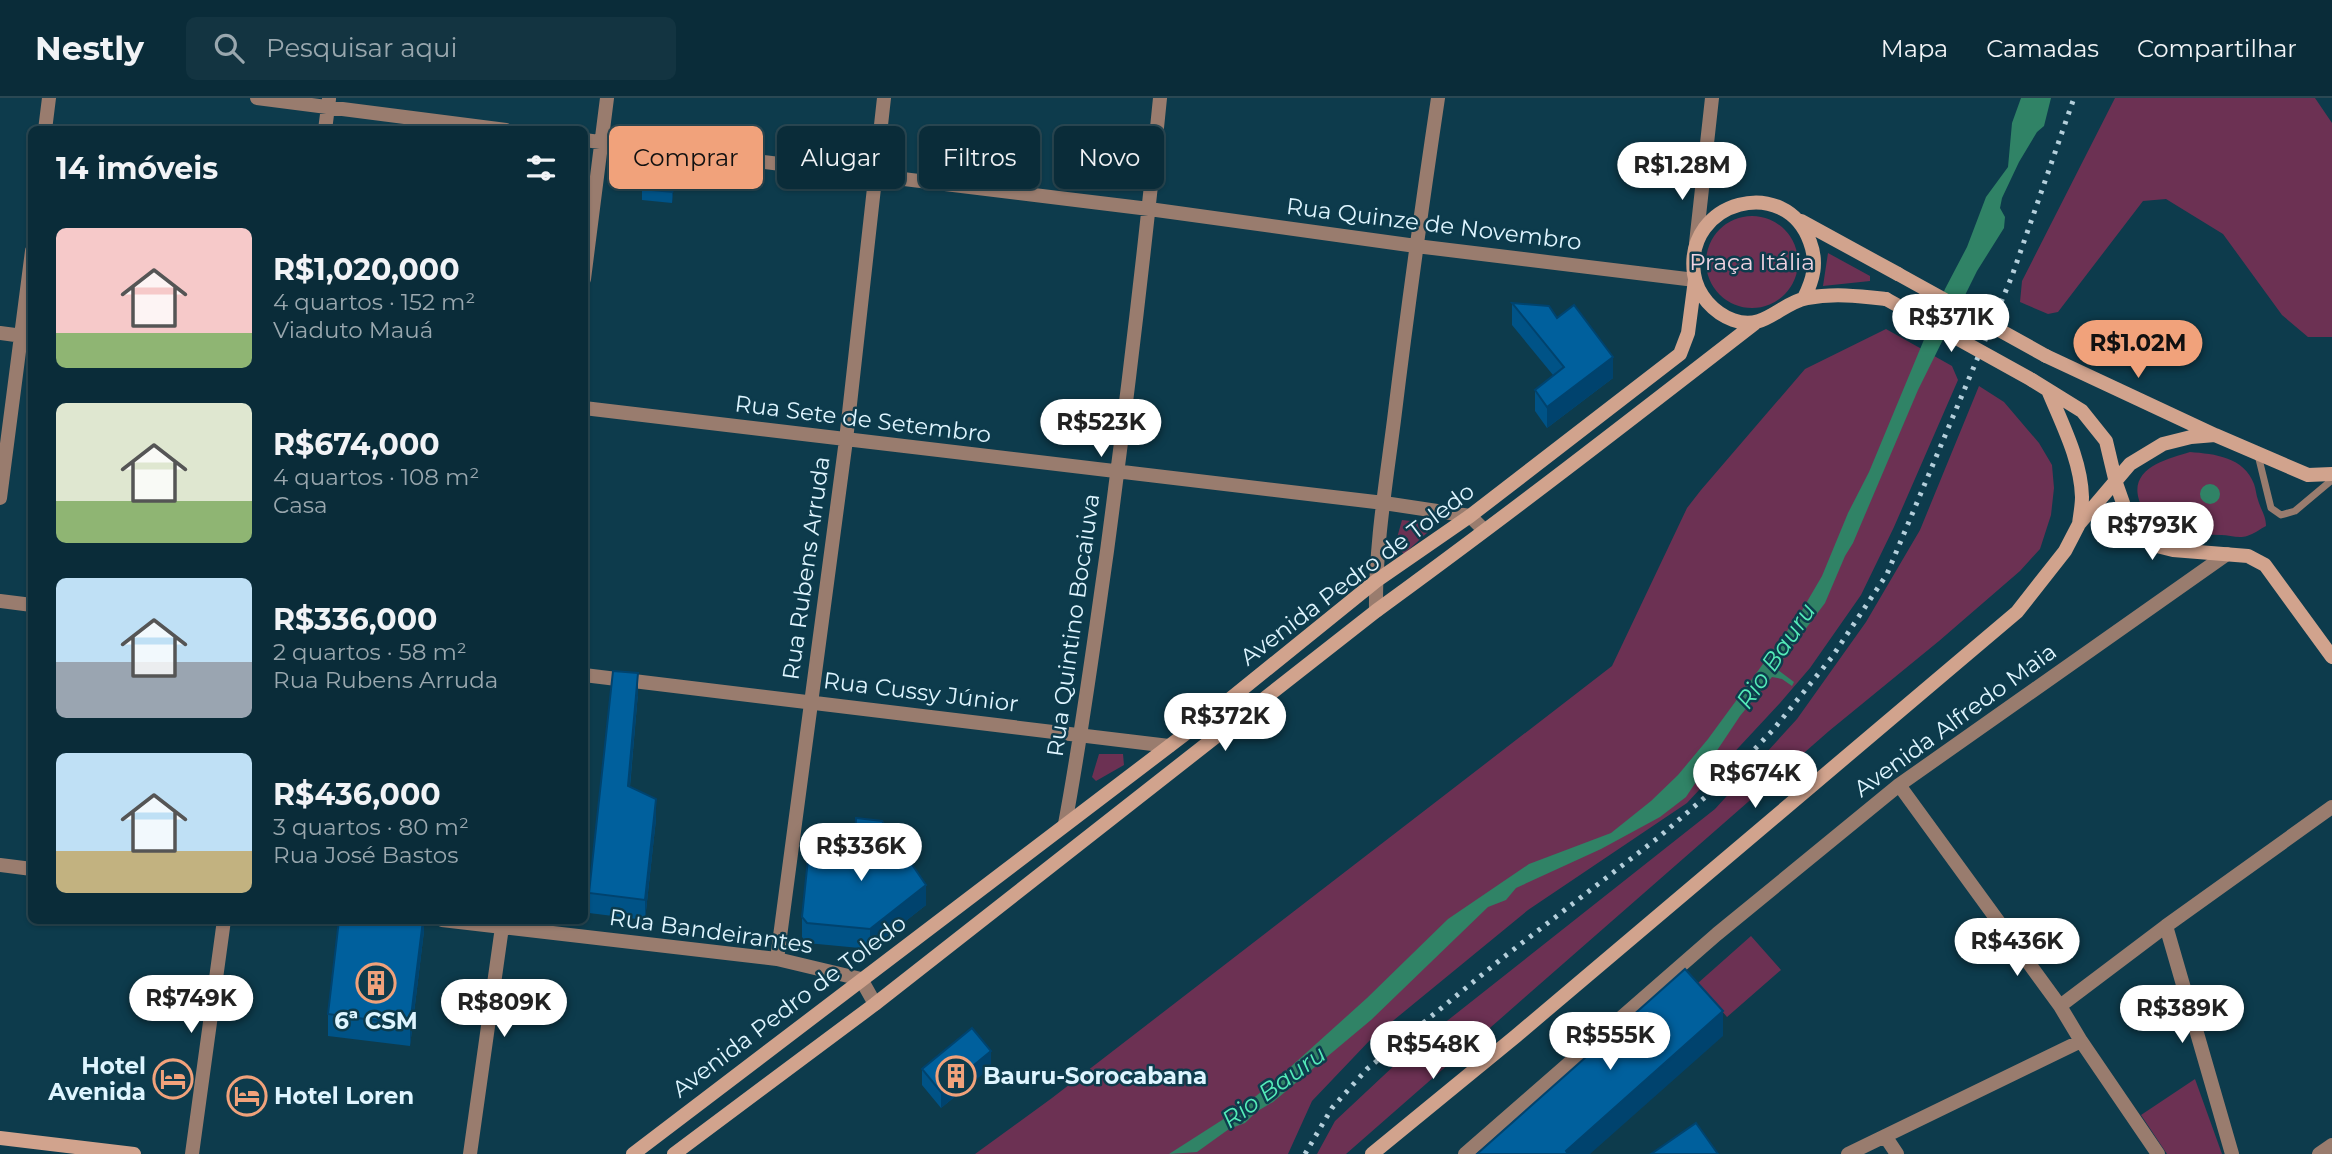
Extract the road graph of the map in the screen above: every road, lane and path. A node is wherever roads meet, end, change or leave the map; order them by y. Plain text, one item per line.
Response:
1 (49, 98) edge
2 (257, 98) edge
3 (607, 98) edge
4 (884, 98) edge
5 (1160, 98) edge
6 (1438, 98) edge
7 (1712, 98) edge
8 (329, 102) edge
9 (46, 126) edge
10 (326, 126) edge
11 (481, 126) edge
12 (881, 126) edge
13 (588, 140) edge
14 (602, 142) junction
15 (777, 164) edge
16 (905, 180) edge
17 (875, 189) edge
18 (1149, 209) junction
19 (1798, 219) junction
20 (1696, 243) junction
21 (1416, 246) junction
22 (588, 249) edge
23 (1695, 280) junction
24 (1804, 298) junction
25 (1754, 324) junction
26 (0, 333) edge
27 (27, 336) edge
28 (2048, 390) junction
29 (588, 408) edge
30 (2215, 435) junction
31 (846, 440) junction
32 (2257, 454) junction
33 (1118, 472) junction
34 (2332, 474) edge
35 (2332, 480) edge
36 (2116, 483) junction
37 (0, 498) edge
38 (1384, 503) junction
39 (1471, 516) junction
40 (2079, 524) junction
41 (1484, 530) junction
42 (2227, 554) junction
43 (1376, 582) junction
44 (0, 601) edge
45 (28, 604) edge
46 (1376, 611) junction
47 (2332, 657) edge
48 (588, 675) edge
49 (811, 701) junction
50 (1214, 712) junction
51 (1227, 730) junction
52 (1082, 734) junction
53 (1169, 746) junction
54 (1899, 785) junction
55 (2332, 807) edge
56 (1065, 824) junction
57 (0, 865) edge
58 (28, 868) edge
59 (223, 924) edge
60 (503, 924) edge
61 (2166, 926) junction
62 (777, 959) junction
63 (861, 979) junction
64 (875, 1004) junction
65 (2060, 1006) junction
66 (2081, 1041) junction
67 (1885, 1136) junction
68 (0, 1138) edge
69 (134, 1154) edge
70 (192, 1154) edge
71 (470, 1154) edge
72 (633, 1154) edge
73 (674, 1154) edge
74 (1372, 1154) edge
75 (1465, 1154) edge
76 (1848, 1154) edge
77 (1897, 1154) edge
78 (2158, 1154) edge
79 (2232, 1154) edge

1 - 9 street
2 - 8 street
3 - 14 street
4 - 12 street, Rua Rubens Arruda
5 - 18 street, Rua Quintino Bocaiuva
6 - 21 street
7 - 20 street
8 - 10 street
8 - 11 street
13 - 14 street, Rua Quinze de Novembro
14 - 15 street, Rua Quinze de Novembro
14 - 22 street
16 - 18 street, Rua Quinze de Novembro
17 - 31 street, Rua Rubens Arruda
18 - 21 street, Rua Quinze de Novembro
18 - 33 street, Rua Quintino Bocaiuva
19 - 20 main road
19 - 24 main road
19 - 30 main road, bridge
20 - 23 main road
21 - 23 street, Rua Quinze de Novembro
21 - 38 street
23 - 25 main road
23 - 39 main road, Avenida Pedro de Toledo
24 - 25 main road
24 - 28 main road, bridge
25 - 41 main road, Avenida Pedro de Toledo
26 - 27 street
27 - 37 street
28 - 36 main road
28 - 40 main road
29 - 31 street, Rua Sete de Setembro
30 - 32 main road
30 - 36 main road
31 - 33 street, Rua Sete de Setembro
31 - 49 street, Rua Rubens Arruda
32 - 34 main road
32 - 35 lane
33 - 38 street, Rua Sete de Setembro
33 - 52 street, Rua Quintino Bocaiuva
36 - 40 main road
36 - 42 main road
38 - 39 street, Rua Sete de Setembro
38 - 43 street
39 - 41 street
39 - 43 main road, Avenida Pedro de Toledo
40 - 74 main road
41 - 46 main road, Avenida Pedro de Toledo
42 - 47 main road
42 - 54 street, Avenida Alfredo Maia
43 - 46 street
43 - 50 main road, Avenida Pedro de Toledo
44 - 45 street
46 - 51 main road, Avenida Pedro de Toledo
48 - 49 street, Rua Cussy Júnior
49 - 52 street, Rua Cussy Júnior
49 - 62 street, Rua Rubens Arruda
50 - 51 main road
50 - 53 main road, Avenida Pedro de Toledo
51 - 64 main road, Avenida Pedro de Toledo
52 - 53 street, Rua Cussy Júnior
52 - 56 street, Rua Quintino Bocaiuva
53 - 56 main road, Avenida Pedro de Toledo
54 - 65 street
54 - 75 street, Avenida Alfredo Maia
55 - 61 street
56 - 63 main road, Avenida Pedro de Toledo
57 - 58 street
59 - 70 street
60 - 62 street, Rua Bandeirantes
60 - 71 street
61 - 65 street
61 - 79 street
62 - 63 street, Rua Bandeirantes
63 - 64 street
63 - 72 main road, Avenida Pedro de Toledo
64 - 73 main road, Avenida Pedro de Toledo
65 - 66 street
66 - 67 street
66 - 78 street
67 - 76 street
67 - 77 street
68 - 69 main road

